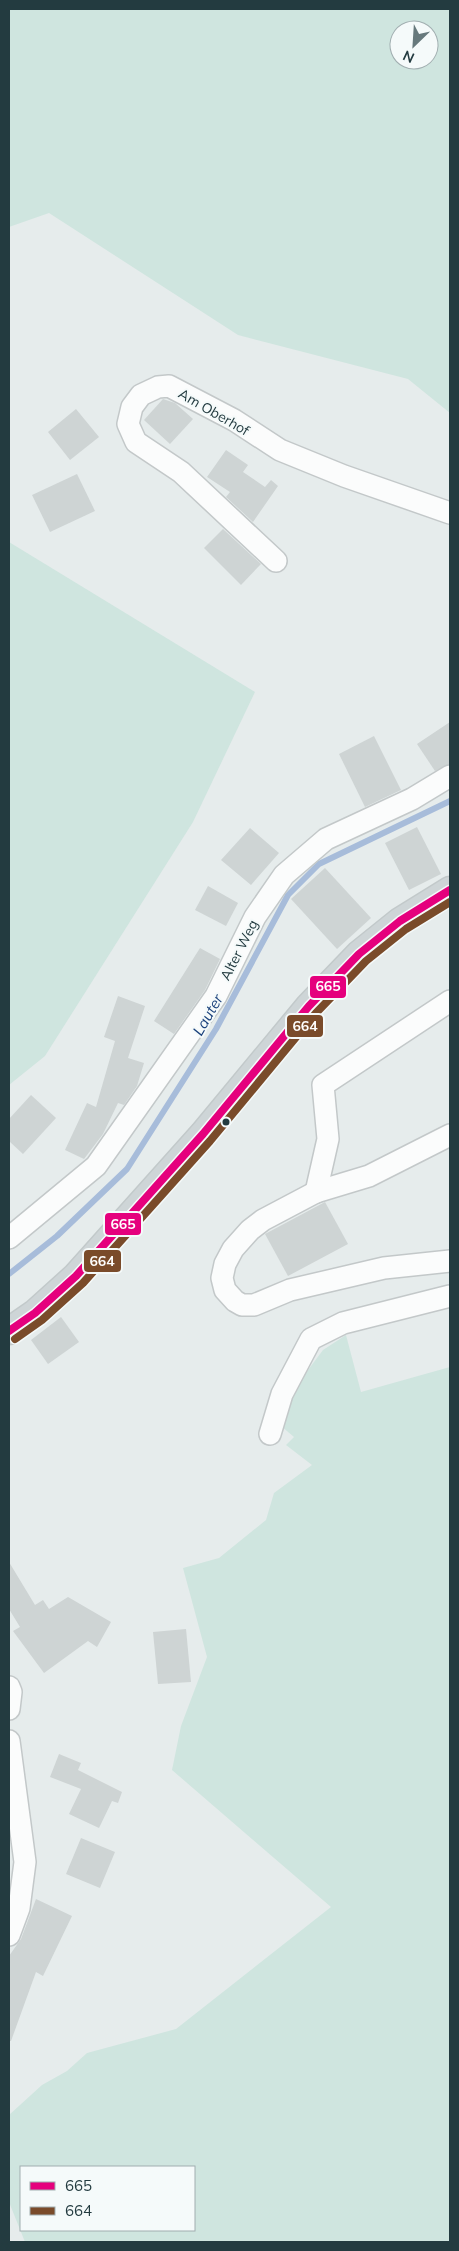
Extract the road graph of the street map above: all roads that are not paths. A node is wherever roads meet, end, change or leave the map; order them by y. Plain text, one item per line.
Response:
1 (450, 514) edge
2 (276, 561) dead end
3 (450, 776) edge
4 (450, 890) edge
5 (450, 1001) edge
6 (450, 1135) edge
7 (316, 1192) junction
8 (9, 1238) edge
9 (450, 1261) edge
10 (450, 1296) edge
11 (9, 1331) edge
12 (270, 1434) dead end
13 (9, 1687) edge
14 (9, 1709) edge
15 (9, 1741) edge
16 (9, 1935) edge

1 - 2 street, Am Oberhof
3 - 8 street, Alter Weg
4 - 11 main road
5 - 7 street
6 - 7 street
7 - 9 street
10 - 12 street
13 - 14 street
15 - 16 street

